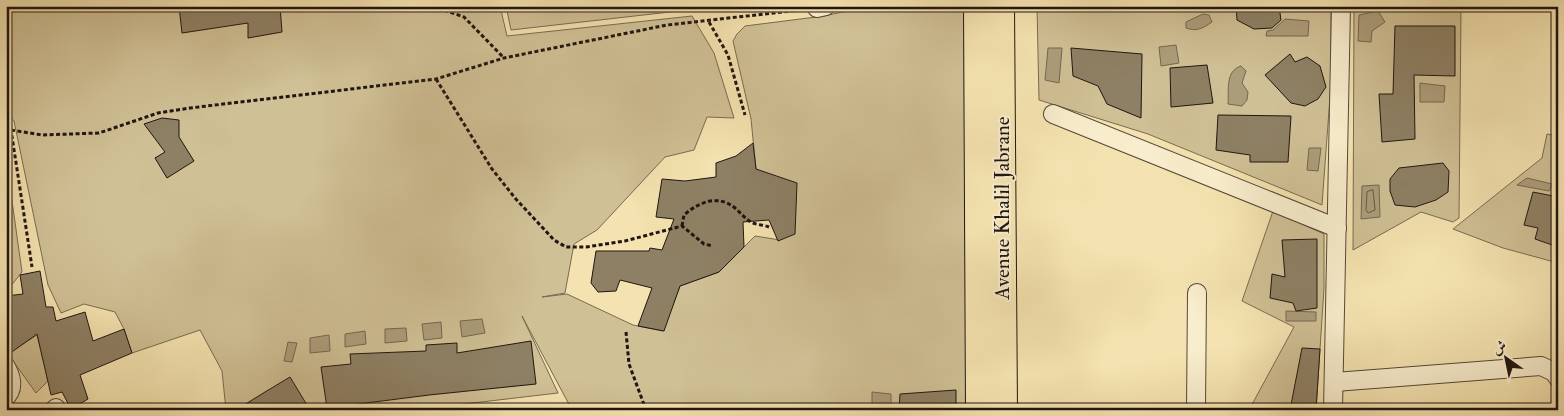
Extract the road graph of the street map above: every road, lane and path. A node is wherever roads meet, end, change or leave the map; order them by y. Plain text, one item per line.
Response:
1 (432, 6) edge
2 (978, 6) edge
3 (1000, 6) edge
4 (1341, 6) edge
5 (821, 7) edge
6 (709, 22) junction
7 (504, 58) junction
8 (436, 79) junction
9 (1053, 114) dead end
10 (746, 115) dead end
11 (6, 124) edge
12 (11, 130) junction
13 (682, 226) junction
14 (769, 227) dead end
15 (1337, 228) junction
16 (713, 246) dead end
17 (32, 267) dead end
18 (1197, 293) dead end
19 (626, 332) dead end
20 (6, 359) edge
21 (1558, 378) edge
22 (1335, 382) junction
23 (6, 403) edge
24 (646, 410) edge
25 (980, 410) edge
26 (1004, 410) edge
27 (1196, 410) edge
28 (1332, 410) edge

1 - 7 path
2 - 25 main road, Avenue Khalil Jabrane
3 - 26 main road, Avenue Khalil Jabrane
4 - 15 street
5 - 6 path
6 - 7 path
6 - 10 path
7 - 8 path
8 - 12 path
8 - 13 path
9 - 15 street
11 - 12 path
12 - 17 path
13 - 14 path
13 - 16 path
15 - 22 street
18 - 27 street
19 - 24 path
20 - 23 lane
21 - 22 street
22 - 28 street

